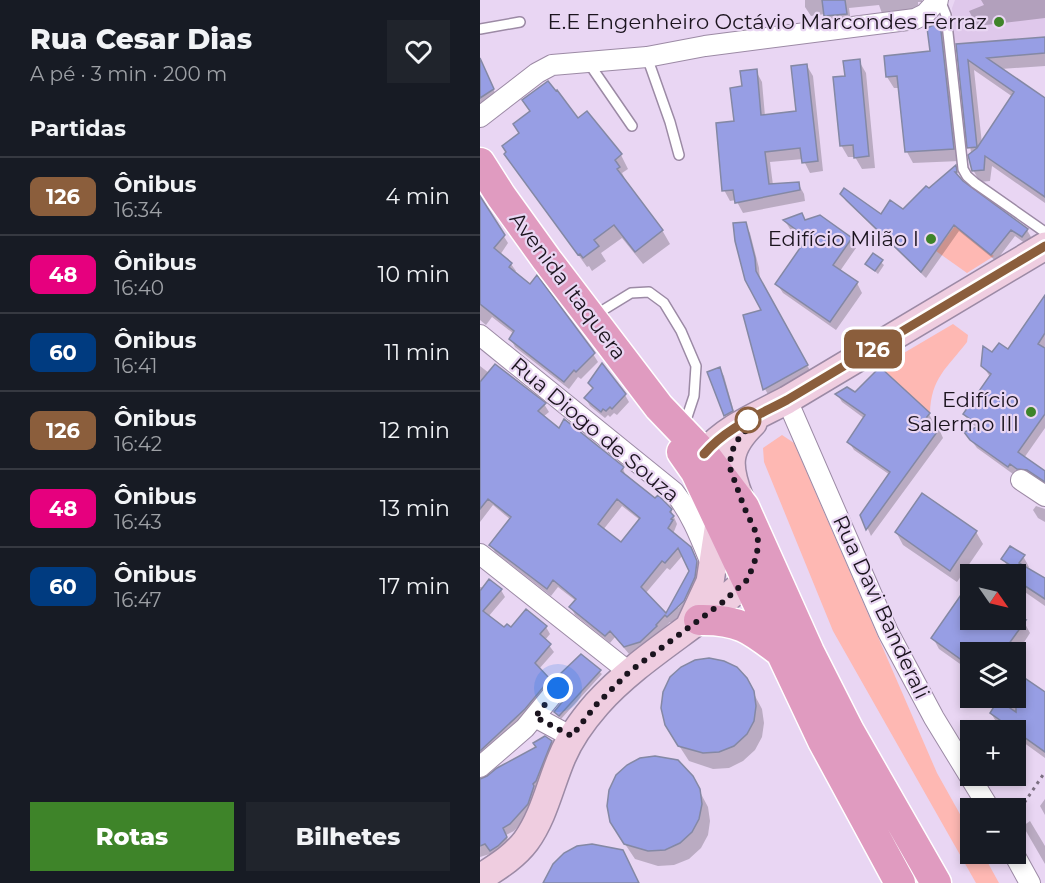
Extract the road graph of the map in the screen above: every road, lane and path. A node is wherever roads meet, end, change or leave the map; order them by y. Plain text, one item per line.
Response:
1 (939, 0) edge
2 (520, 22) dead end
3 (480, 29) edge
4 (647, 57) junction
5 (588, 62) junction
6 (480, 117) edge
7 (632, 126) dead end
8 (679, 155) dead end
9 (480, 163) edge
10 (1045, 232) edge
11 (1045, 246) edge
12 (591, 318) junction
13 (480, 335) edge
14 (777, 405) junction
15 (659, 407) junction
16 (682, 430) junction
17 (700, 463) junction
18 (1021, 480) dead end
19 (1045, 496) edge
20 (744, 507) junction
21 (719, 523) junction
22 (758, 537) junction
23 (480, 554) edge
24 (713, 567) junction
25 (748, 579) junction
26 (694, 623) junction
27 (782, 653) junction
28 (629, 672) junction
29 (558, 688) dead end
30 (535, 717) junction
31 (572, 736) junction
32 (480, 767) edge
33 (1045, 772) edge
34 (983, 798) edge
35 (1026, 800) edge
36 (873, 836) junction
37 (1020, 864) edge
38 (480, 878) edge
39 (890, 883) edge
40 (900, 883) edge
41 (936, 883) edge
42 (1030, 883) edge

1 - 4 street
1 - 10 lane
2 - 3 lane
4 - 5 street
4 - 8 lane
5 - 6 street
5 - 7 lane
9 - 12 main road, Avenida Itaquera
11 - 14 street
12 - 15 main road, Avenida Itaquera
12 - 16 lane
13 - 24 street, Rua Diogo de Souza
14 - 17 street
14 - 20 street
14 - 34 street, Rua Davi Banderali
15 - 16 main road, Avenida Itaquera
15 - 17 main road, Avenida Itaquera
16 - 17 main road, Avenida Itaquera
17 - 20 main road, Avenida Itaquera
17 - 21 main road, Avenida Itaquera
18 - 19 street
20 - 22 main road, Avenida Itaquera
21 - 24 street
21 - 25 main road, Avenida Itaquera
22 - 25 main road
22 - 41 main road, Avenida Itaquera
23 - 28 street
24 - 26 street
25 - 26 street
25 - 27 main road, Avenida Itaquera
26 - 27 main road
26 - 28 street
27 - 36 main road, Avenida Itaquera
28 - 31 street
29 - 30 street
30 - 31 street
30 - 32 street
31 - 38 street
33 - 35 path
36 - 39 street
36 - 40 main road, Avenida Itaquera
37 - 42 street

